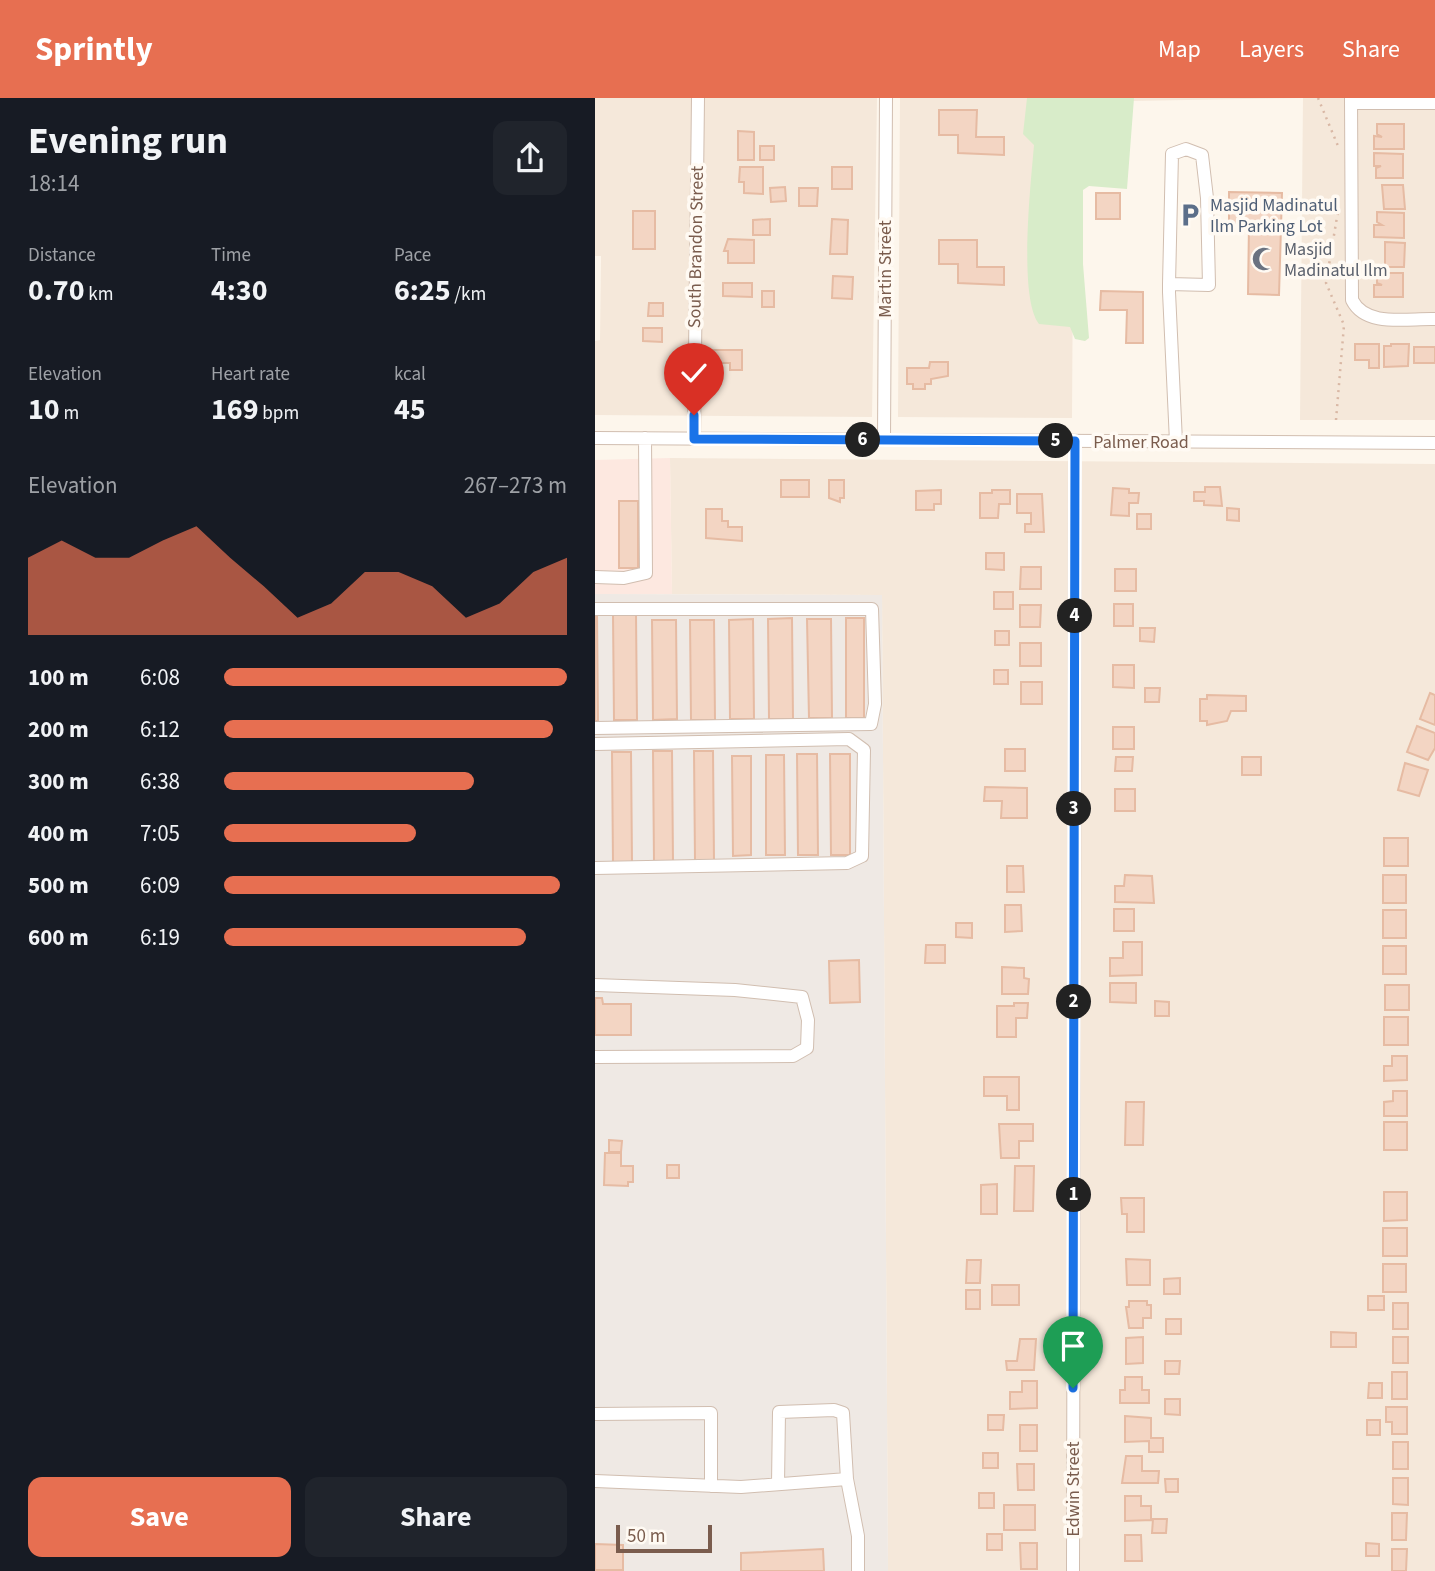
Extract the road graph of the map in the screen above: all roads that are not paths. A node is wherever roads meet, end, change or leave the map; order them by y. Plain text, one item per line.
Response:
1 (698, 98) edge
2 (886, 98) edge
3 (1351, 101) edge
4 (1435, 103) edge
5 (1169, 284) junction
6 (1435, 319) edge
7 (595, 438) edge
8 (645, 438) junction
9 (694, 439) junction
10 (884, 440) junction
11 (1075, 441) junction
12 (1177, 442) junction
13 (1435, 443) edge
14 (595, 577) edge
15 (595, 609) edge
16 (595, 728) edge
17 (595, 744) edge
18 (595, 868) edge
19 (595, 985) edge
20 (595, 1057) edge
21 (595, 1414) edge
22 (847, 1479) junction
23 (595, 1481) edge
24 (778, 1484) junction
25 (711, 1486) junction
26 (858, 1571) edge
27 (1073, 1571) edge

1 - 9 street, South Brandon Street
2 - 10 street, Martin Street
3 - 4 street
3 - 6 street
5 - 5 street
5 - 12 street
7 - 8 street, Palmer Road
8 - 9 street, Palmer Road
8 - 14 street
9 - 10 street, Palmer Road
10 - 11 street, Palmer Road
11 - 12 street, Palmer Road
11 - 27 street, Edwin Street
12 - 13 street, Palmer Road
15 - 16 street
17 - 18 street
19 - 20 street
21 - 25 street
22 - 24 street
22 - 24 street
22 - 26 street
23 - 25 street
24 - 25 street

